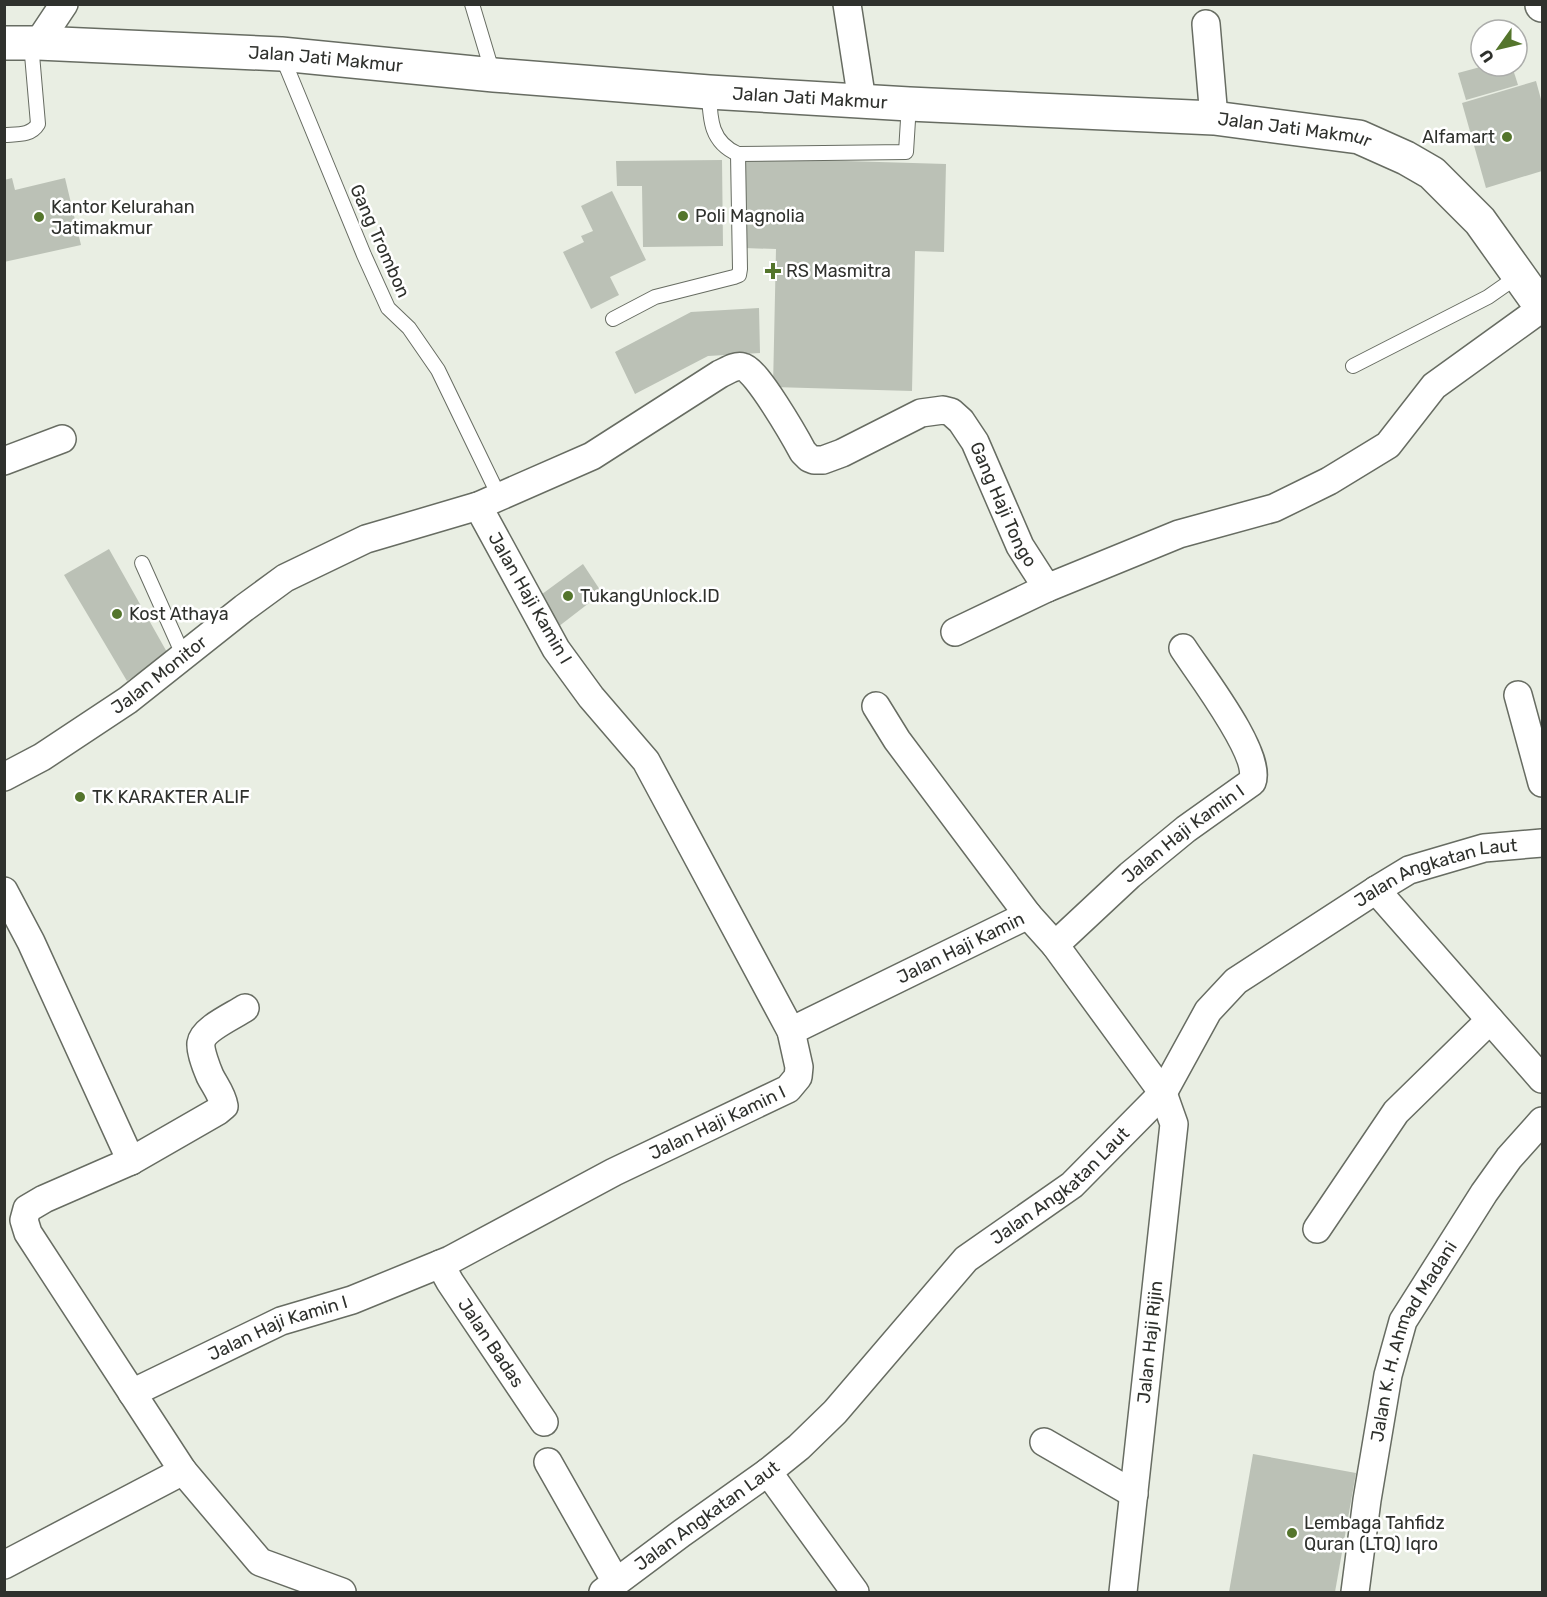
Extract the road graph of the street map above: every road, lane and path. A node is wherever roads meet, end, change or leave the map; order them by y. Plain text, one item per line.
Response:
1 (64, 4) edge
2 (472, 4) edge
3 (847, 4) edge
4 (1206, 24) dead end
5 (25, 43) edge
6 (281, 54) junction
7 (494, 75) junction
8 (709, 92) junction
9 (862, 101) junction
10 (909, 104) junction
11 (1214, 118) junction
12 (4, 135) edge
13 (738, 154) junction
14 (1518, 276) junction
15 (1542, 308) edge
16 (613, 319) dead end
17 (1353, 366) dead end
18 (62, 439) dead end
19 (4, 461) edge
20 (488, 501) junction
21 (142, 563) dead end
22 (1047, 588) junction
23 (955, 632) dead end
24 (1183, 648) dead end
25 (184, 657) junction
26 (1518, 695) dead end
27 (876, 706) dead end
28 (4, 777) edge
29 (1542, 783) edge
30 (1542, 843) edge
31 (1376, 890) junction
32 (4, 891) edge
33 (1028, 915) junction
34 (1055, 945) junction
35 (245, 1008) dead end
36 (1490, 1020) junction
37 (791, 1030) junction
38 (1542, 1080) edge
39 (1163, 1093) junction
40 (1542, 1121) edge
41 (131, 1161) junction
42 (1317, 1229) dead end
43 (440, 1264) junction
44 (132, 1393) junction
45 (544, 1422) dead end
46 (1044, 1442) dead end
47 (548, 1462) dead end
48 (183, 1471) junction
49 (768, 1472) junction
50 (1134, 1494) junction
51 (4, 1565) edge
52 (609, 1587) edge
53 (342, 1593) edge
54 (855, 1593) edge
55 (1124, 1593) edge
56 (1355, 1593) edge

1 - 5 street
2 - 7 lane
3 - 9 street
4 - 11 street
5 - 6 main road, Jalan Jati Makmur
5 - 12 lane
6 - 7 main road, Jalan Jati Makmur
6 - 20 lane, Gang Trombon
7 - 8 main road, Jalan Jati Makmur
8 - 9 main road, Jalan Jati Makmur
8 - 13 lane
9 - 10 main road, Jalan Jati Makmur
10 - 11 main road, Jalan Jati Makmur
10 - 13 lane
11 - 14 main road, Jalan Jati Makmur
13 - 16 lane
14 - 15 main road, Jalan Jati Makmur
14 - 17 lane
15 - 22 street
18 - 19 street
20 - 22 street, Gang Haji Tongo
20 - 25 street, Jalan Monitor
20 - 37 street, Jalan Haji Kamin I
21 - 25 lane
22 - 23 street
24 - 34 street, Jalan Haji Kamin I
25 - 28 street, Jalan Monitor
26 - 29 street
27 - 33 street
30 - 31 street, Jalan Angkatan Laut
31 - 36 street
31 - 39 street, Jalan Angkatan Laut
32 - 41 street
33 - 34 street, Jalan Haji Kamin
33 - 37 street, Jalan Haji Kamin
34 - 39 street, Jalan Haji Kamin
35 - 41 street
36 - 38 street
36 - 42 street
37 - 43 street, Jalan Haji Kamin I
39 - 49 street, Jalan Angkatan Laut
39 - 50 street, Jalan Haji Rijin
40 - 56 street, Jalan K. H. Ahmad Madani
41 - 44 street
43 - 44 street, Jalan Haji Kamin I
43 - 45 street, Jalan Badas
44 - 48 street
46 - 50 street
47 - 52 street
48 - 51 street
48 - 53 street
49 - 52 street, Jalan Angkatan Laut
49 - 54 street
50 - 55 street, Jalan Haji Rijin

